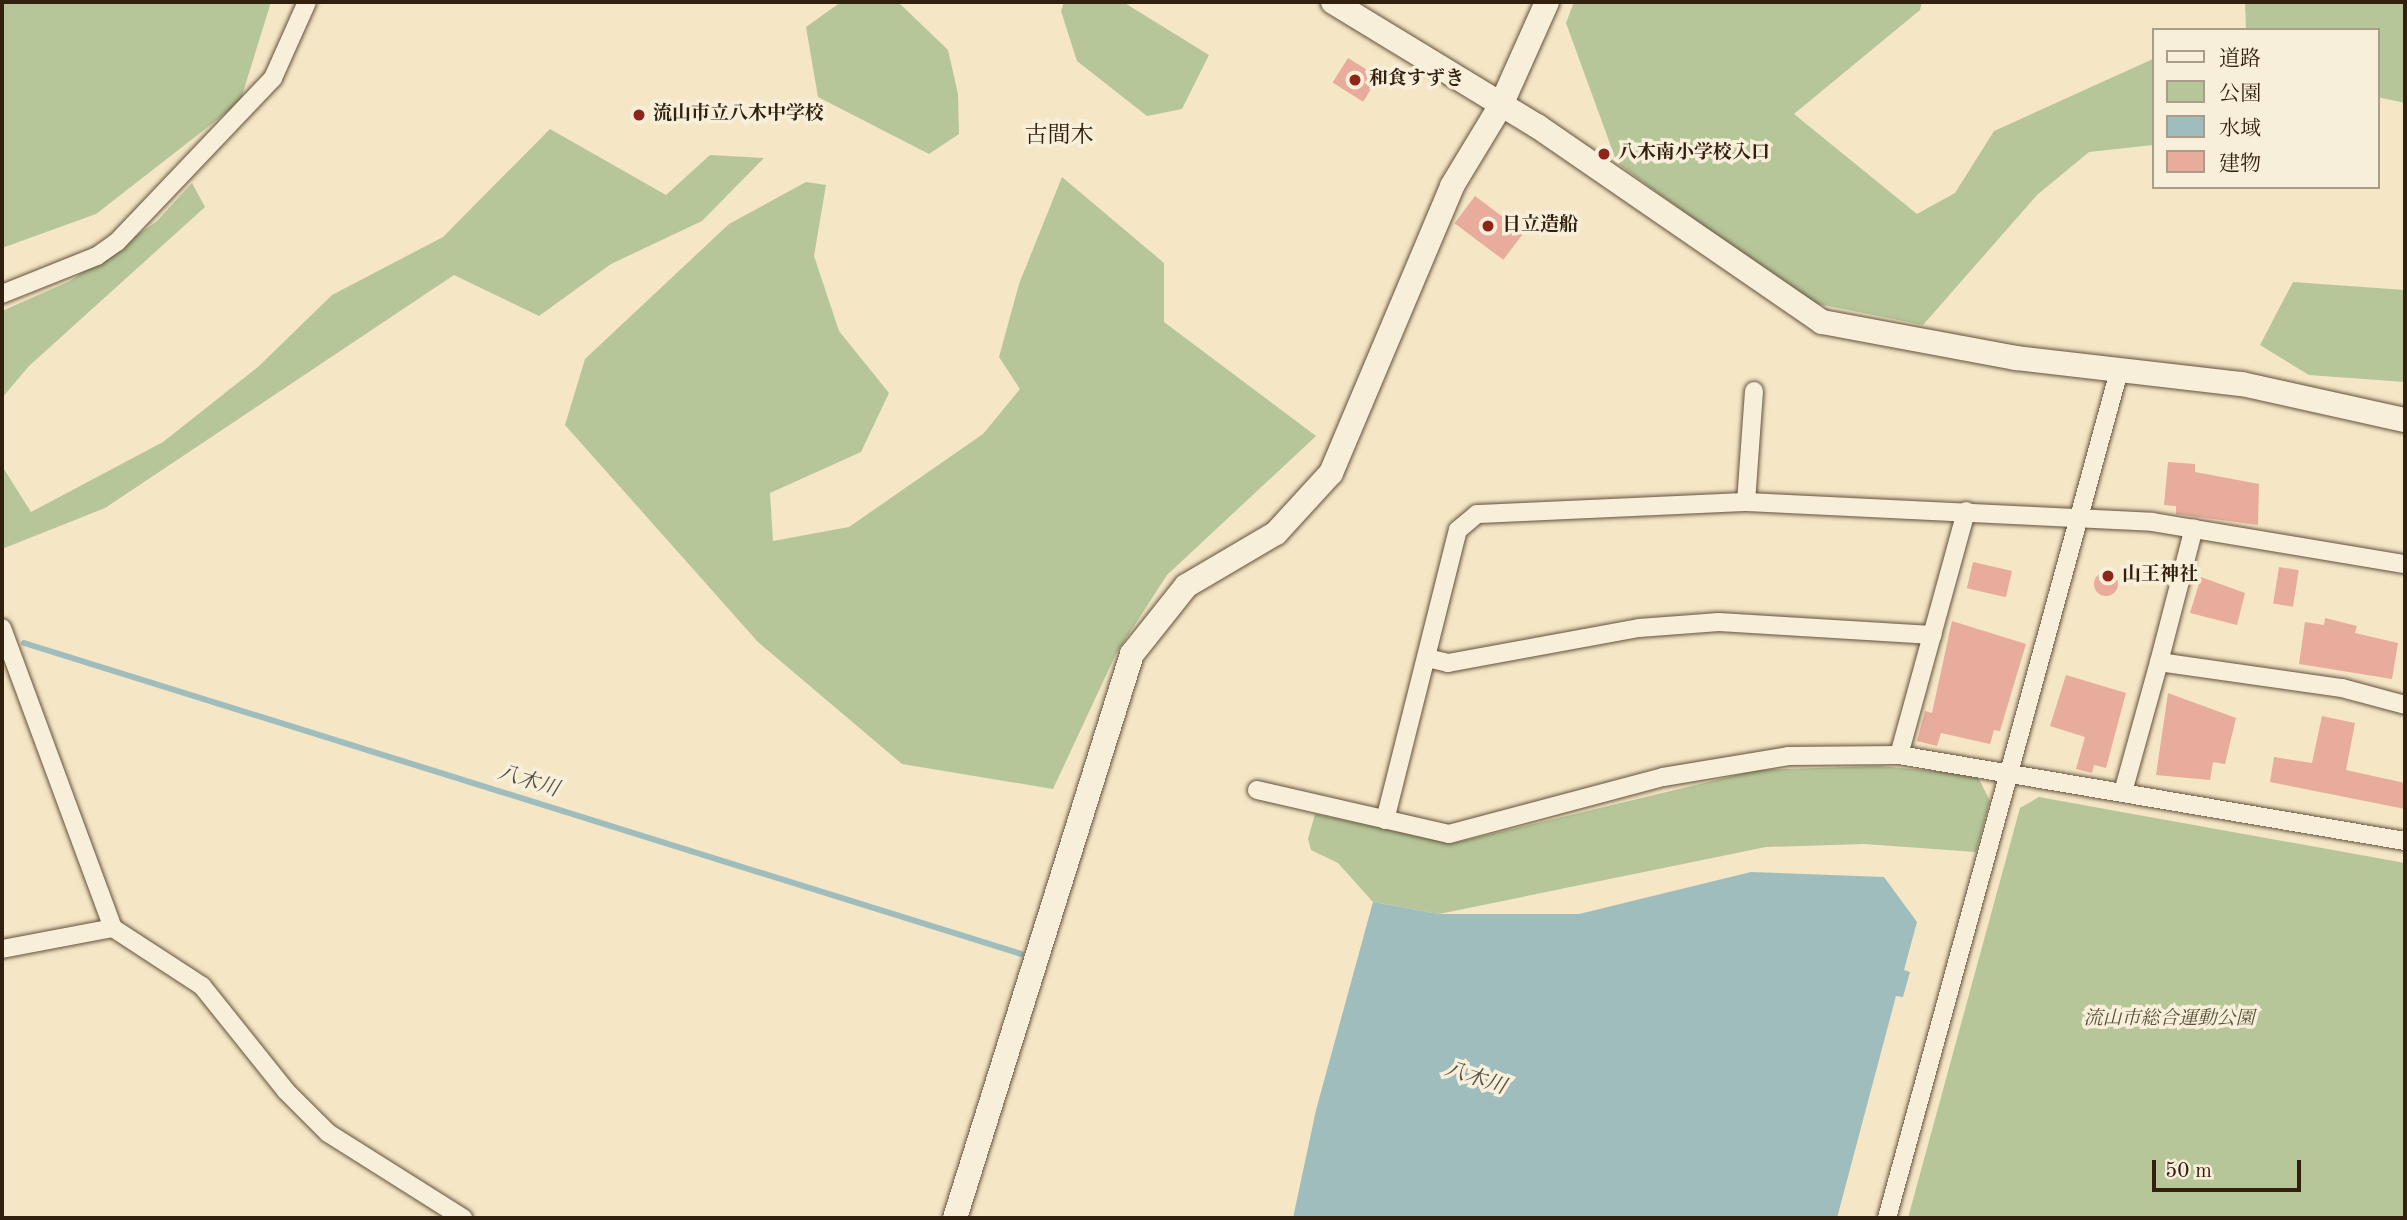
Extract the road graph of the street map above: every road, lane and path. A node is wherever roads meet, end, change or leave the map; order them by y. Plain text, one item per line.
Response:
1 (307, 2) edge
2 (1333, 2) edge
3 (1547, 2) edge
4 (1501, 105) junction
5 (2, 294) edge
6 (2119, 371) junction
7 (1754, 391) dead end
8 (2400, 419) edge
9 (1746, 502) junction
10 (1966, 511) junction
11 (2077, 518) junction
12 (2194, 528) junction
13 (2405, 564) edge
14 (2, 628) edge
15 (1933, 635) junction
16 (1427, 658) junction
17 (2159, 662) junction
18 (2405, 705) edge
19 (1899, 755) junction
20 (2008, 772) junction
21 (1257, 790) dead end
22 (2123, 792) junction
23 (1385, 820) junction
24 (2405, 841) edge
25 (113, 928) junction
26 (2, 949) edge
27 (463, 1218) edge
28 (955, 1218) edge
29 (1887, 1218) edge

1 - 5 street
2 - 4 street
3 - 4 street
4 - 6 street
4 - 28 street
6 - 8 street
6 - 11 street
7 - 9 street
9 - 10 street
9 - 16 street
10 - 11 street
10 - 15 street
11 - 12 street
11 - 20 street
12 - 13 street
12 - 17 street
14 - 25 street
15 - 16 street
15 - 19 street
16 - 23 street
17 - 18 street
17 - 22 street
19 - 20 street
19 - 23 street
20 - 22 street
20 - 29 street
21 - 23 street
22 - 24 street
25 - 26 street
25 - 27 street

